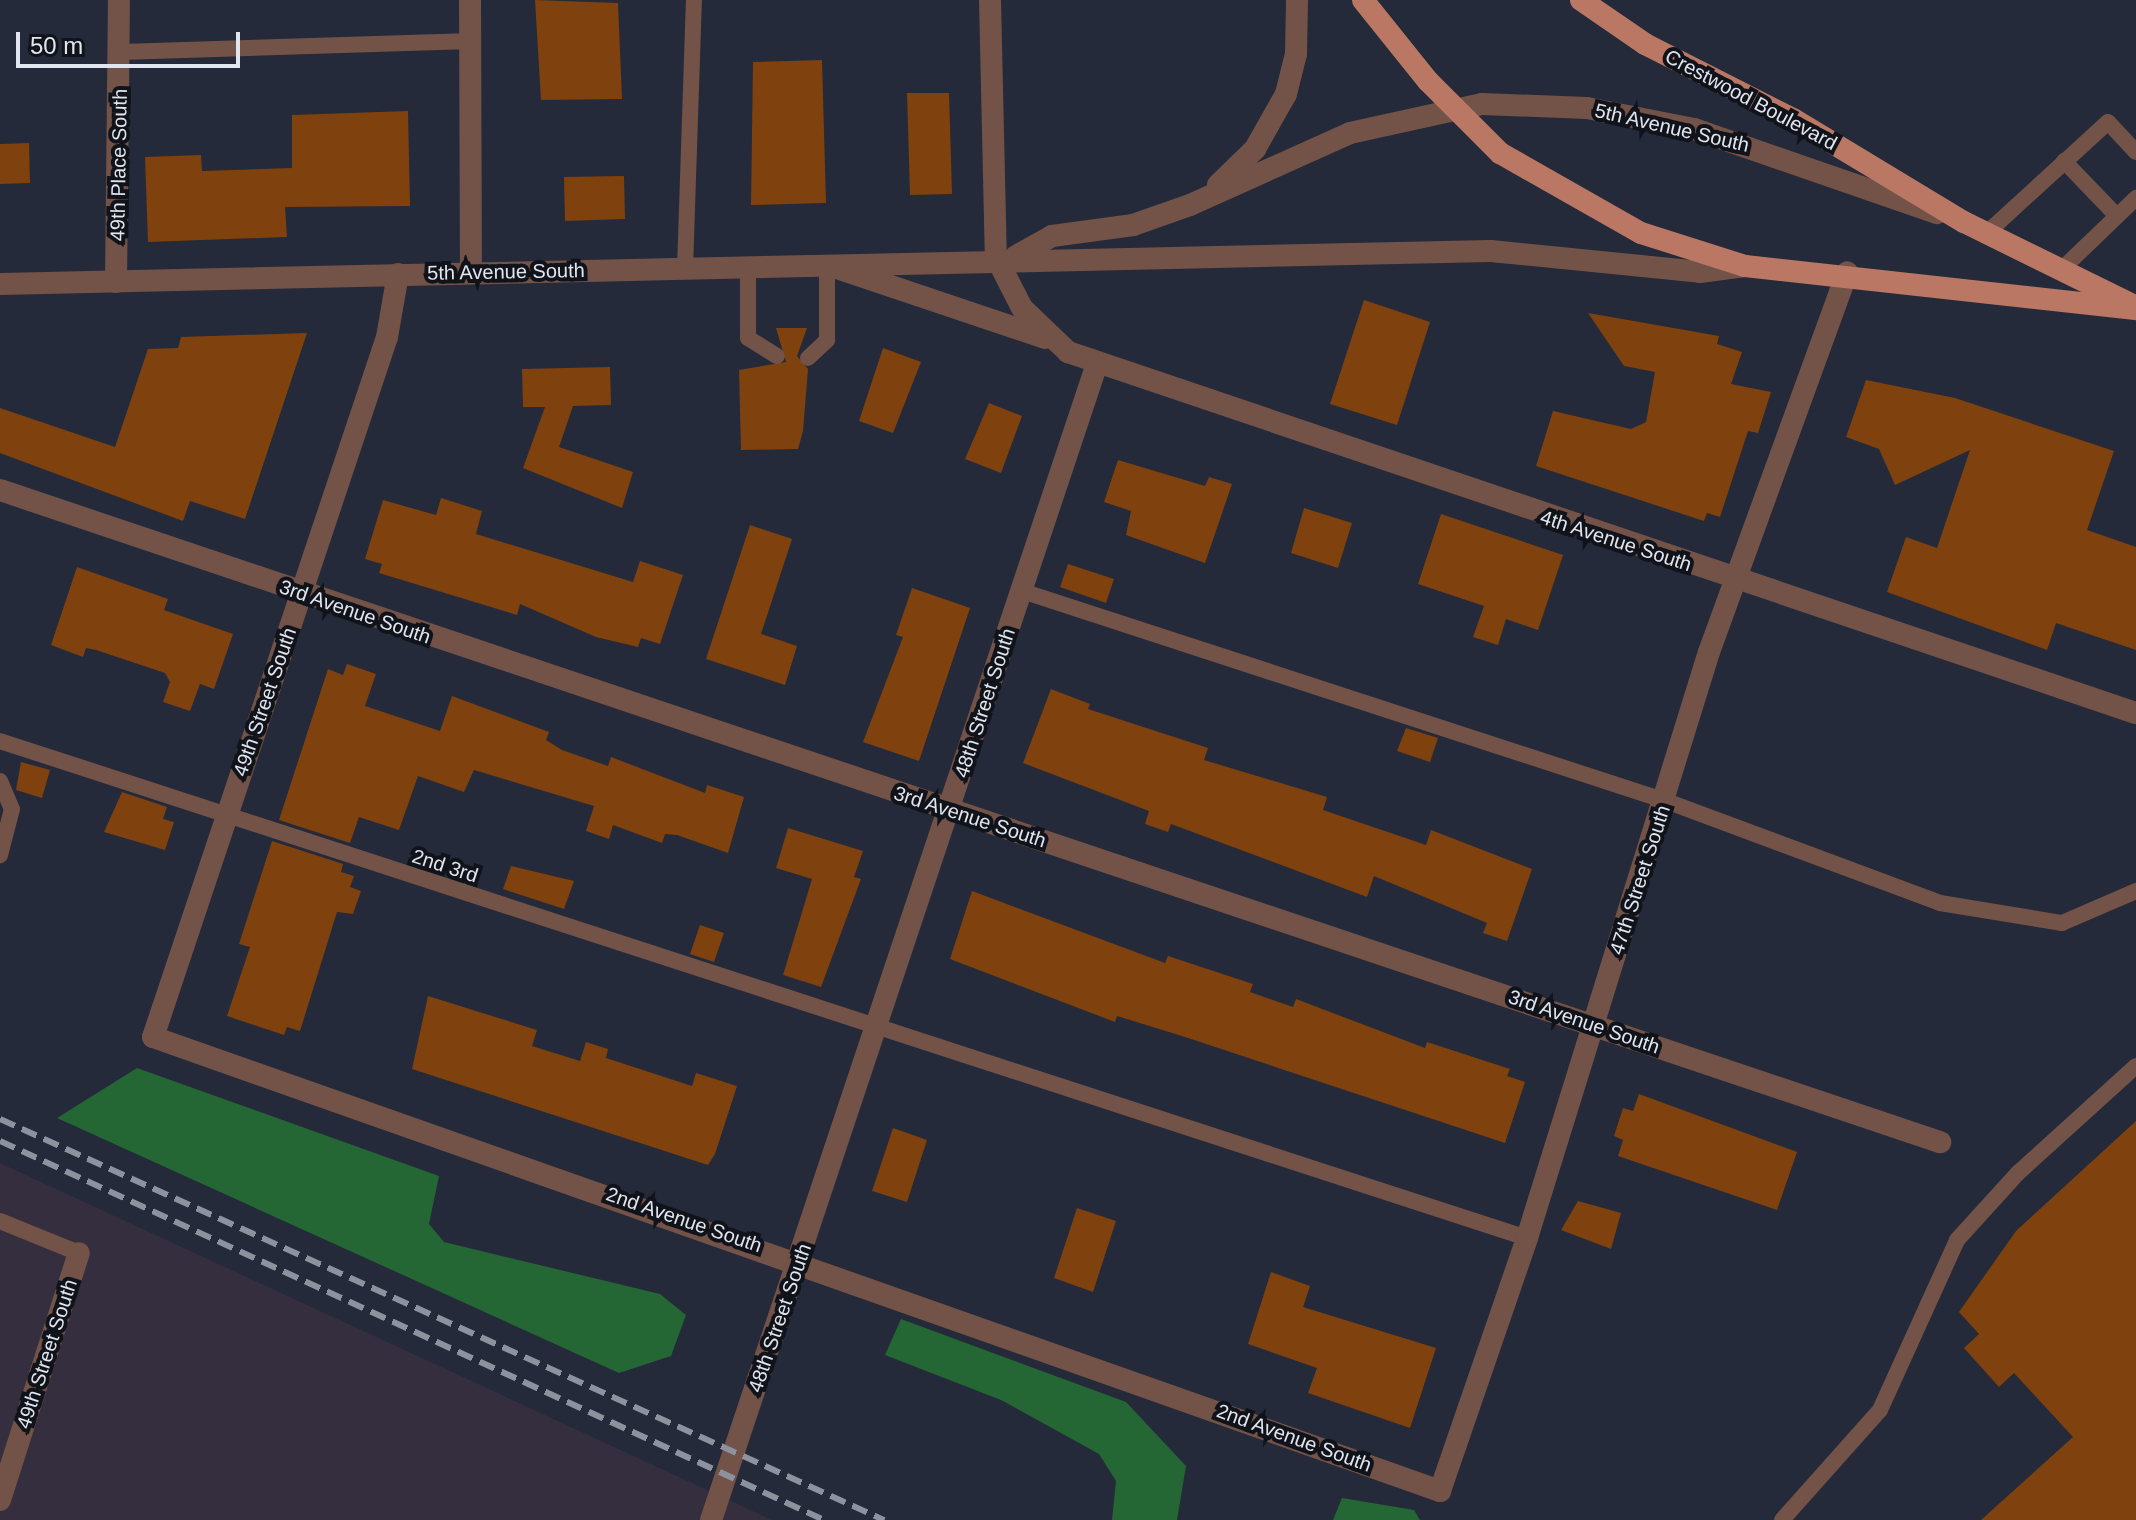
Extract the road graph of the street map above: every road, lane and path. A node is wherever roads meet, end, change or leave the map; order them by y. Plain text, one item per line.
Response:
1 (119, 0) edge
2 (470, 0) edge
3 (694, 0) edge
4 (990, 0) edge
5 (1297, 0) edge
6 (1363, 0) edge
7 (1581, 0) edge
8 (472, 41) junction
9 (121, 52) junction
10 (1451, 107) junction
11 (2136, 152) edge
12 (2064, 161) junction
13 (2136, 198) edge
14 (1190, 205) junction
15 (2117, 216) junction
16 (1964, 222) junction
17 (1989, 231) junction
18 (1004, 258) junction
19 (827, 265) junction
20 (1745, 266) junction
21 (748, 268) junction
22 (685, 269) junction
23 (2062, 269) junction
24 (1847, 272) junction
25 (471, 273) junction
26 (398, 274) junction
27 (116, 282) junction
28 (0, 284) edge
29 (2136, 308) edge
30 (1045, 338) junction
31 (777, 356) dead end
32 (808, 358) dead end
33 (1096, 367) junction
34 (0, 490) edge
35 (1734, 580) junction
36 (1022, 591) junction
37 (301, 594) junction
38 (2136, 713) edge
39 (0, 741) edge
40 (0, 781) edge
41 (1666, 801) junction
42 (949, 810) junction
43 (227, 816) junction
44 (0, 855) edge
45 (2136, 891) edge
46 (1594, 1025) junction
47 (878, 1026) junction
48 (153, 1037) joint
49 (2136, 1066) edge
50 (1940, 1142) dead end
51 (0, 1221) edge
52 (1527, 1238) junction
53 (79, 1253) joint
54 (800, 1260) junction
55 (1440, 1491) joint
56 (0, 1500) edge
57 (711, 1520) edge
58 (1782, 1520) edge

1 - 9 street, 49th Place South
2 - 8 street
3 - 22 lane
4 - 18 street
5 - 14 street
6 - 10 main road
7 - 16 main road, Crestwood Boulevard
8 - 9 lane
8 - 25 street
9 - 27 street, 49th Place South
10 - 14 street, 5th Avenue South
10 - 16 street, 5th Avenue South
10 - 20 main road
11 - 12 lane
12 - 15 lane
12 - 17 lane
13 - 15 lane
14 - 18 street, 5th Avenue South
15 - 23 lane
16 - 17 main road, 5th Avenue South
17 - 23 main road, 5th Avenue South
18 - 19 street, 5th Avenue South
18 - 20 street, 5th Avenue South
18 - 30 street
19 - 21 street, 5th Avenue South
19 - 30 street
19 - 32 lane
20 - 24 main road, 5th Avenue South
21 - 22 street, 5th Avenue South
21 - 31 lane
22 - 25 street, 5th Avenue South
23 - 29 main road, 5th Avenue South
24 - 29 main road, 5th Avenue South
24 - 35 street, 47th Street South
25 - 26 street, 5th Avenue South
26 - 27 street, 5th Avenue South
26 - 37 street, 49th Street South
27 - 28 street, 5th Avenue South
30 - 33 street
33 - 35 street, 4th Avenue South
33 - 36 street, 48th Street South
34 - 37 street, 3rd Avenue South
35 - 38 street, 4th Avenue South
35 - 41 street, 47th Street South
36 - 41 lane
36 - 42 street, 48th Street South
37 - 42 street, 3rd Avenue South
37 - 43 street, 49th Street South
39 - 43 lane, 2nd 3rd
40 - 44 lane
41 - 45 lane
41 - 46 street, 47th Street South
42 - 46 street, 3rd Avenue South
42 - 47 street, 48th Street South
43 - 47 lane, 2nd 3rd
43 - 48 street, 49th Street South
46 - 50 street, 3rd Avenue South
46 - 52 street, 47th Street South
47 - 52 lane, 2nd 3rd
47 - 54 street, 48th Street South
48 - 54 street, 2nd Avenue South
49 - 58 lane
51 - 53 lane
52 - 55 street, 47th Street South
53 - 56 street, 49th Street South
54 - 55 street, 2nd Avenue South
54 - 57 street, 48th Street South

